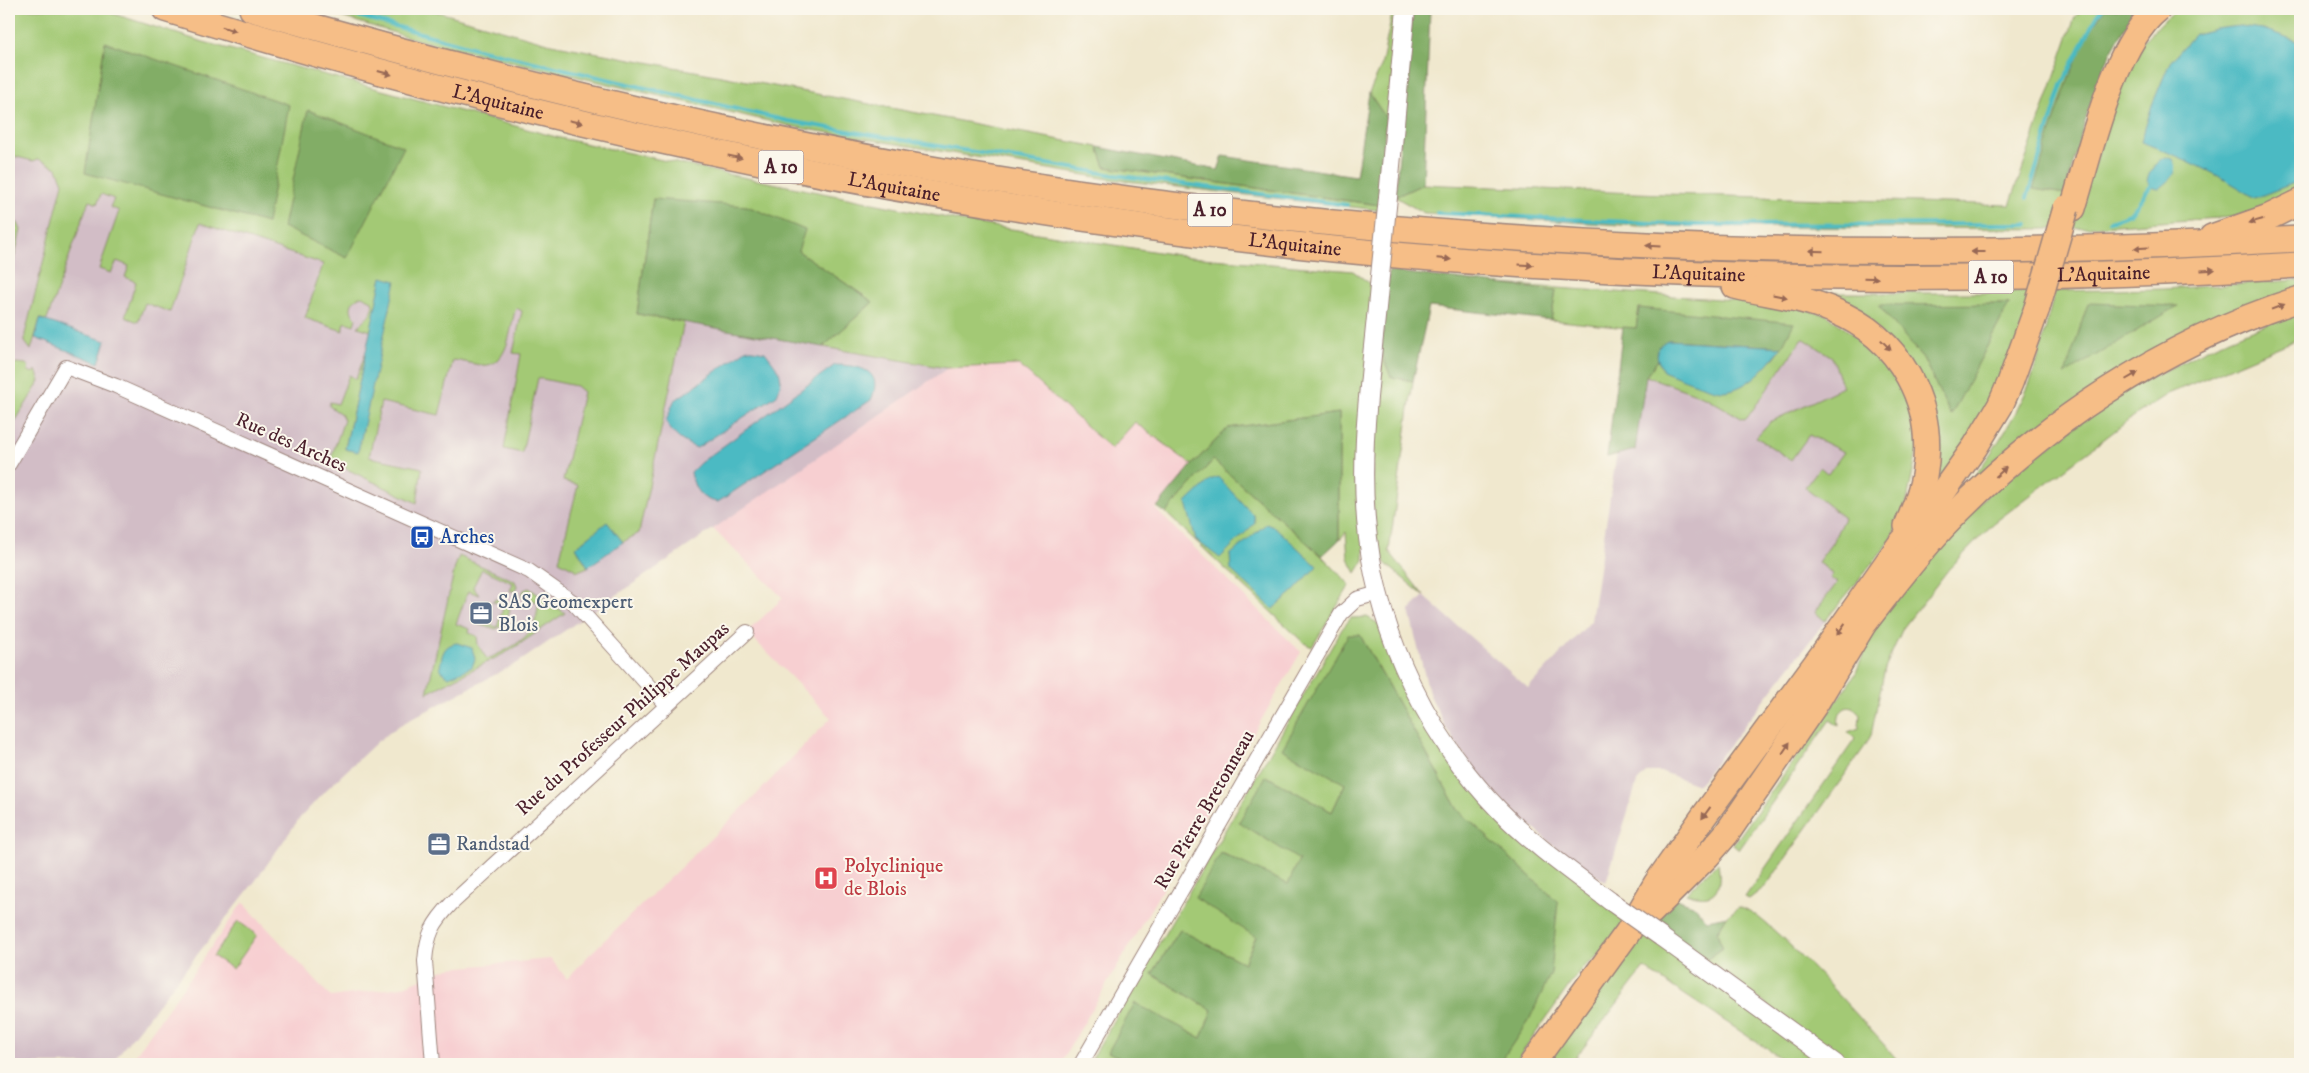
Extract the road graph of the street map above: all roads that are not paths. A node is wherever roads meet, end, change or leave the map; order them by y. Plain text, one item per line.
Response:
1 (165, 9) edge
2 (252, 9) edge
3 (1406, 9) edge
4 (2145, 9) edge
5 (2158, 9) edge
6 (2300, 202) edge
7 (2069, 208) junction
8 (2300, 239) edge
9 (2189, 246) junction
10 (2300, 265) edge
11 (1682, 274) junction
12 (2300, 299) edge
13 (2040, 308) junction
14 (9, 464) edge
15 (1899, 546) junction
16 (1379, 593) junction
17 (1866, 621) junction
18 (747, 632) dead end
19 (666, 705) junction
20 (1628, 932) junction
21 (433, 1064) edge
22 (1081, 1064) edge
23 (1532, 1064) edge
24 (1836, 1064) edge

1 -> 11 highway, L'Aquitaine / A 10
9 -> 2 highway, L'Aquitaine / A 10
3 - 16 street, bridge
4 - 7 highway
5 - 7 highway
6 -> 9 highway
7 - 13 highway, bridge
8 - 9 highway, L'Aquitaine / A 10
11 -> 10 highway, L'Aquitaine / A 10
11 -> 15 highway
17 -> 12 highway
13 - 15 highway
13 - 17 highway
14 - 19 street, Rue des Arches
15 -> 20 highway
16 - 22 street, Rue Pierre Bretonneau
16 - 24 street, bridge
20 -> 17 highway
18 - 19 street, Rue du Professeur Philippe Maupas
19 - 21 street, Rue du Professeur Philippe Maupas
20 - 23 highway

